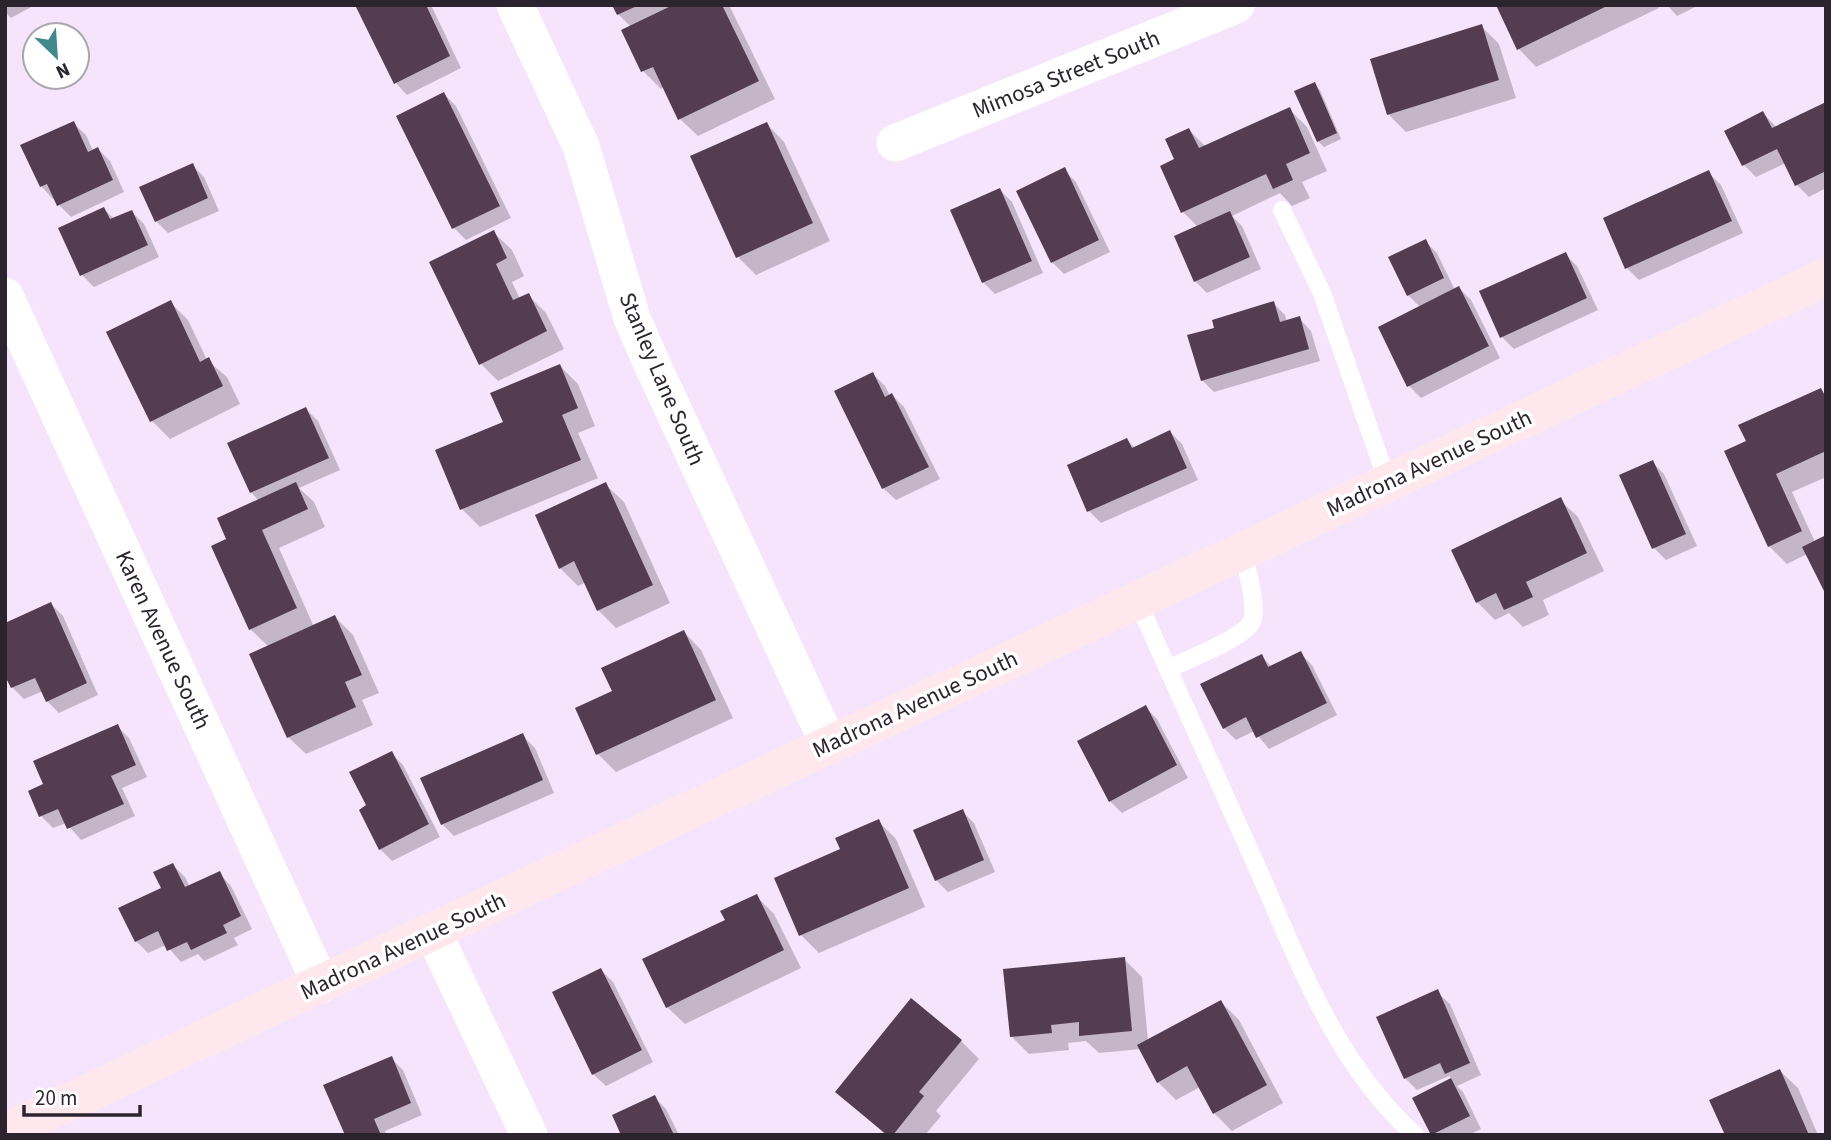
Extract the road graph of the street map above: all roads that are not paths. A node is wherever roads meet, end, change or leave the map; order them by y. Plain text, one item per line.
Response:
1 (515, 5) edge
2 (1236, 5) edge
3 (895, 143) dead end
4 (1282, 210) dead end
5 (1826, 277) edge
6 (5, 296) edge
7 (1388, 483) junction
8 (1242, 551) junction
9 (1137, 600) junction
10 (1168, 669) junction
11 (829, 745) junction
12 (433, 932) junction
13 (321, 985) junction
14 (5, 1132) edge
15 (529, 1135) edge
16 (1415, 1135) edge

1 - 11 street, Stanley Lane South
2 - 3 street, Mimosa Street South
4 - 7 lane
5 - 7 main road, Madrona Avenue South
6 - 13 street, Karen Avenue South
7 - 8 main road, Madrona Avenue South
8 - 9 main road, Madrona Avenue South
8 - 10 lane
9 - 10 lane
9 - 11 main road, Madrona Avenue South
10 - 16 lane
11 - 12 main road, Madrona Avenue South
12 - 13 main road, Madrona Avenue South
12 - 15 street
13 - 14 main road, Madrona Avenue South

